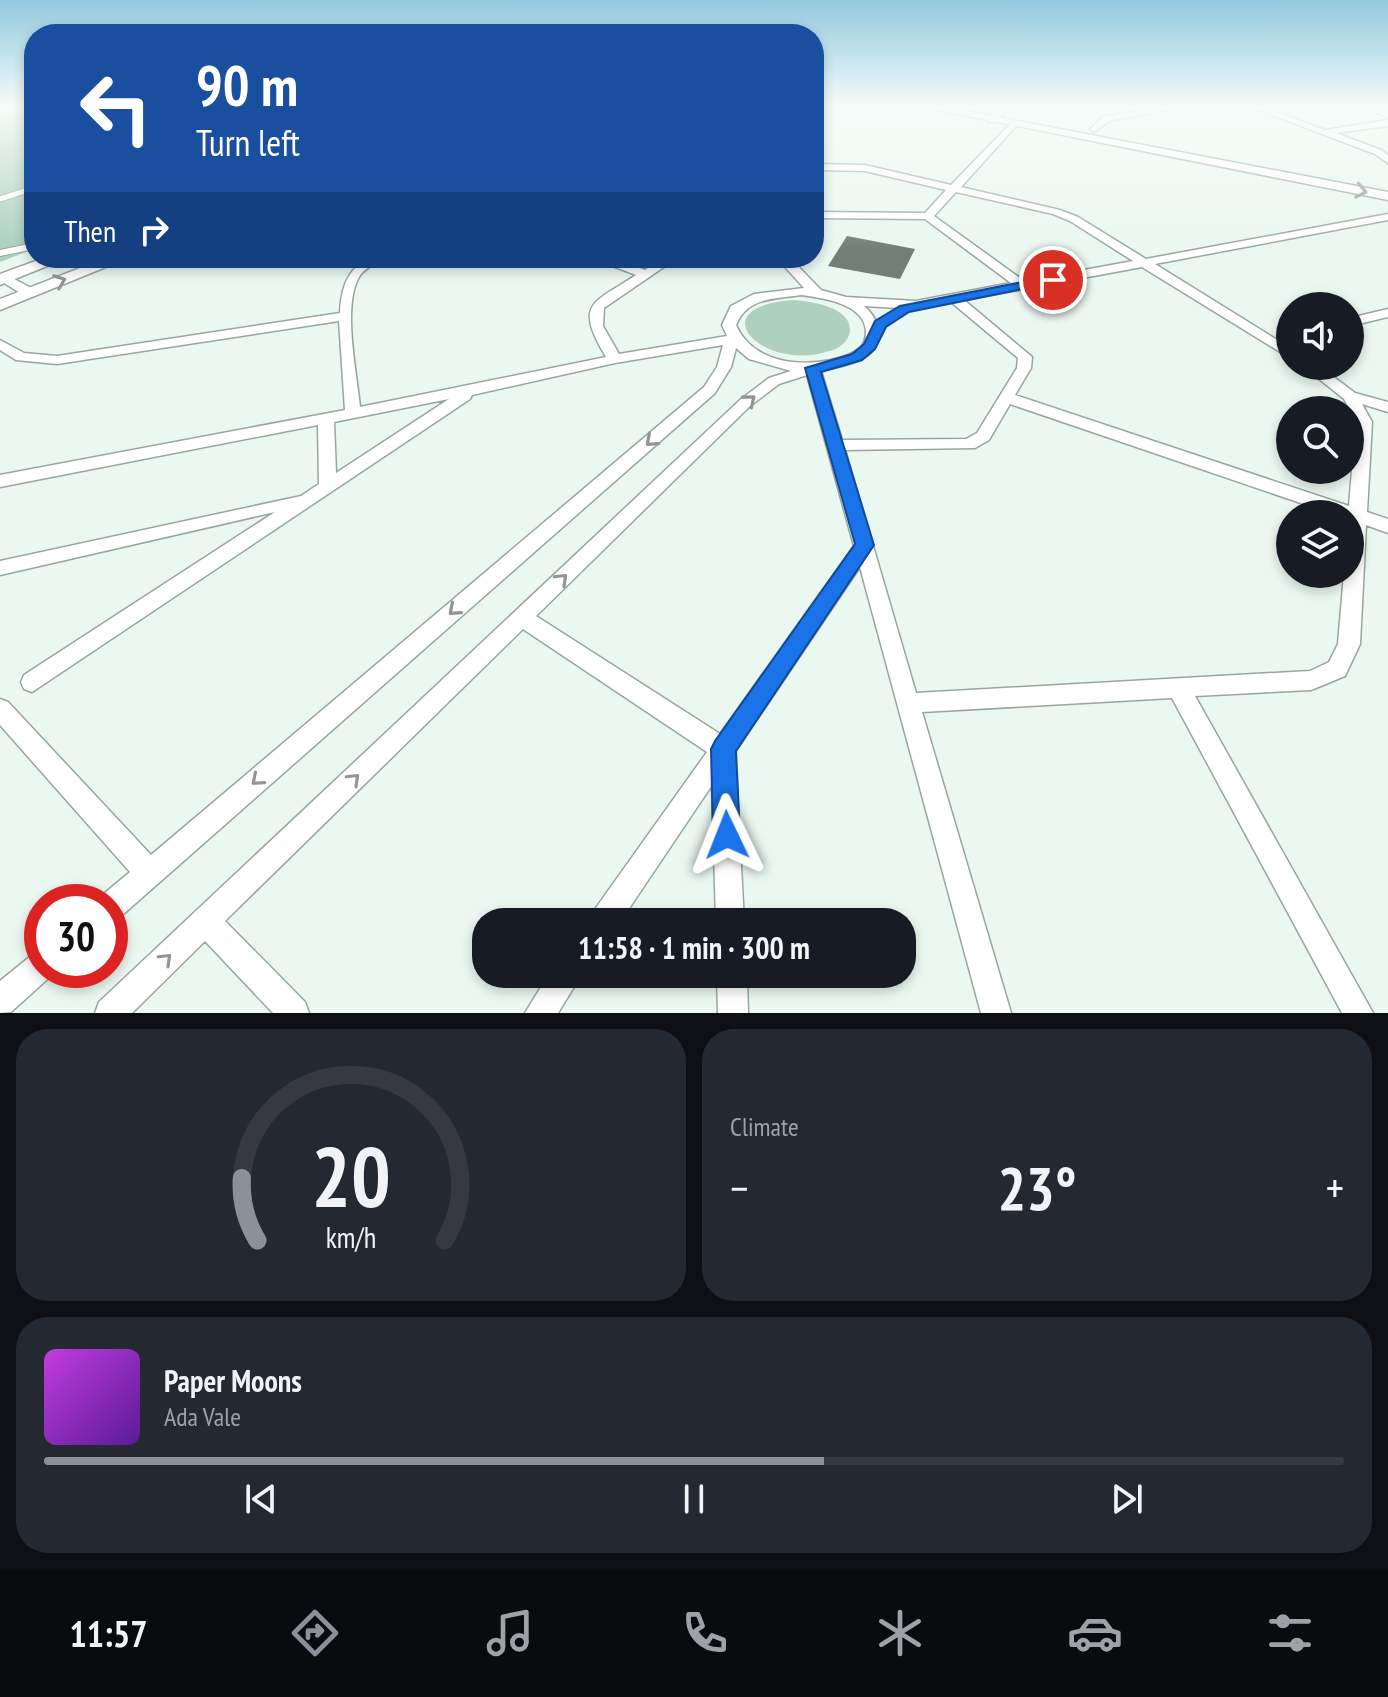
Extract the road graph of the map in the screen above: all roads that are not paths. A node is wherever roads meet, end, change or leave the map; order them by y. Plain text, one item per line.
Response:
1 (986, 154) edge
2 (1171, 154) edge
3 (1232, 154) edge
4 (824, 167) edge
5 (1388, 183) edge
6 (956, 188) junction
7 (24, 191) edge
8 (1388, 196) edge
9 (0, 199) edge
10 (824, 215) edge
11 (928, 216) junction
12 (1388, 217) edge
13 (24, 248) edge
14 (0, 253) edge
15 (1143, 262) junction
16 (32, 268) edge
17 (94, 268) edge
18 (361, 268) edge
19 (627, 268) edge
20 (655, 268) edge
21 (779, 268) edge
22 (792, 268) edge
23 (645, 274) junction
24 (2, 279) edge
25 (1023, 286) junction
26 (30, 293) junction
27 (816, 293) junction
28 (769, 294) junction
29 (954, 298) junction
30 (843, 301) junction
31 (0, 305) edge
32 (916, 305) junction
33 (1388, 313) edge
34 (346, 316) junction
35 (1364, 319) edge
36 (874, 334) junction
37 (732, 339) junction
38 (1276, 340) edge
39 (1270, 341) junction
40 (0, 344) edge
41 (1276, 345) edge
42 (615, 359) junction
43 (813, 368) junction
44 (1329, 380) edge
45 (474, 390) junction
46 (1350, 396) edge
47 (1006, 397) junction
48 (1364, 400) edge
49 (1388, 407) edge
50 (353, 413) junction
51 (326, 418) junction
52 (837, 445) junction
53 (0, 481) edge
54 (328, 486) junction
55 (309, 499) junction
56 (1311, 500) edge
57 (1364, 518) edge
58 (1388, 526) edge
59 (865, 545) junction
60 (0, 568) edge
61 (1353, 588) edge
62 (522, 618) junction
63 (32, 682) dead end
64 (1178, 687) junction
65 (909, 703) junction
66 (0, 709) edge
67 (723, 749) junction
68 (149, 873) junction
69 (128, 891) edge
70 (613, 908) edge
71 (729, 908) edge
72 (206, 921) junction
73 (24, 980) edge
74 (557, 988) edge
75 (732, 988) edge
76 (0, 1001) edge
77 (110, 1013) edge
78 (294, 1013) edge
79 (540, 1013) edge
80 (733, 1013) edge
81 (996, 1013) edge
82 (1358, 1013) edge

1 - 6 street
2 -> 8 street
3 - 5 street
4 - 6 street
6 - 11 street
6 - 15 street
7 - 9 lane
10 - 11 street
11 - 25 street
12 - 15 street
13 - 14 lane
15 - 25 street
15 - 39 street
16 - 24 street
26 -> 17 street
18 - 34 street
19 - 23 street
20 - 23 street
21 - 28 street
22 - 27 street
23 - 42 street
24 - 26 street
25 - 29 street
26 - 31 street
27 - 28 street
27 - 30 street
28 - 37 street
29 - 32 street
29 - 47 street
30 - 32 street
30 - 36 street
32 - 36 street
33 - 35 street
34 - 40 street
34 - 50 street
36 - 43 street
37 - 42 street
37 - 43 street
37 -> 68 street
38 - 39 street
39 - 41 street
42 - 45 street
43 - 52 street
62 -> 43 street
44 - 46 street
45 - 50 street
45 - 54 street
47 - 52 street
47 - 56 street
48 - 49 street
50 - 51 street
51 - 53 street
51 - 54 street
52 - 59 street
54 - 55 street
55 - 60 street
55 - 63 street
57 - 58 street
59 - 65 street
59 - 67 street
61 - 64 street
62 - 67 street
72 -> 62 street
64 - 65 street
64 - 82 street
65 - 81 street
66 - 68 street
67 - 70 street
67 - 71 street
68 - 69 street
77 -> 72 street
72 - 78 street
73 - 76 street
74 - 79 street
75 - 80 street

